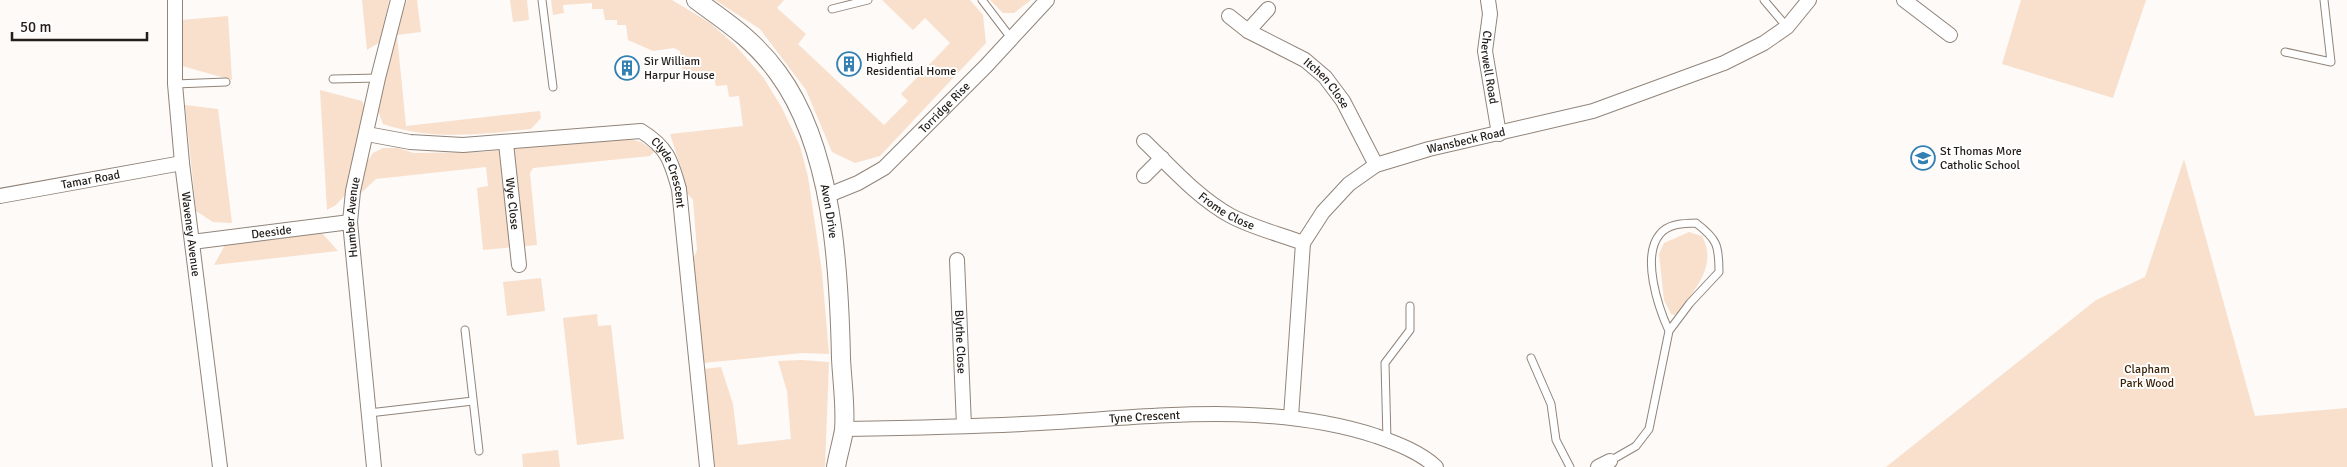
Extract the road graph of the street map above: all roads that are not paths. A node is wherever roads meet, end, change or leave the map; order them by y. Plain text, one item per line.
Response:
1 (175, 0) edge
2 (398, 0) edge
3 (542, 0) edge
4 (696, 0) edge
5 (868, 0) edge
6 (982, 0) edge
7 (1047, 0) edge
8 (1488, 0) edge
9 (1764, 0) edge
10 (1809, 0) edge
11 (1904, 0) edge
12 (2324, 0) edge
13 (832, 9) dead end
14 (1268, 9) dead end
15 (1229, 16) dead end
16 (1787, 27) junction
17 (1248, 31) junction
18 (1950, 35) dead end
19 (1011, 38) junction
20 (2285, 52) dead end
21 (378, 78) junction
22 (333, 79) dead end
23 (226, 82) dead end
24 (175, 84) junction
25 (553, 88) dead end
26 (367, 134) junction
27 (1499, 134) junction
28 (1144, 142) dead end
29 (506, 143) junction
30 (1162, 158) junction
31 (182, 163) junction
32 (1376, 165) junction
33 (1144, 176) dead end
34 (0, 196) edge
35 (826, 196) junction
36 (350, 222) junction
37 (192, 242) junction
38 (1303, 243) junction
39 (958, 260) dead end
40 (519, 265) dead end
41 (1410, 306) dead end
42 (465, 330) dead end
43 (1669, 331) junction
44 (1531, 358) dead end
45 (473, 401) junction
46 (369, 413) junction
47 (1291, 417) junction
48 (964, 426) junction
49 (844, 429) junction
50 (1387, 440) junction
51 (479, 451) dead end
52 (1604, 464) edge
53 (220, 467) edge
54 (374, 467) edge
55 (707, 467) edge
56 (836, 467) edge
57 (1436, 467) edge
58 (1570, 467) edge

1 - 24 street, Waveney Avenue
2 - 21 street, Humber Avenue
3 - 25 lane
4 - 35 street, Avon Drive
5 - 13 lane
6 - 19 lane
7 - 19 street, Torridge Rise
8 - 27 street, Cherwell Road
9 - 16 lane
10 - 16 street, Wansbeck Road
11 - 18 street
12 - 20 lane
14 - 17 street
15 - 17 street, Itchen Close
16 - 27 street, Wansbeck Road
17 - 32 street, Itchen Close
19 - 35 street, Torridge Rise
21 - 22 lane
21 - 26 street, Humber Avenue
23 - 24 lane
24 - 31 street, Waveney Avenue
26 - 29 street, Clyde Crescent
26 - 36 street, Humber Avenue
27 - 32 street, Wansbeck Road
28 - 30 street, Frome Close
29 - 40 street, Wye Close
29 - 55 street, Clyde Crescent
30 - 33 street
30 - 38 street, Frome Close
31 - 34 street, Tamar Road
31 - 37 street, Waveney Avenue
32 - 38 street, Wansbeck Road
35 - 49 street, Avon Drive
36 - 37 street, Deeside
36 - 46 street, Humber Avenue
37 - 53 street, Waveney Avenue
38 - 47 street, Wansbeck Road
39 - 48 street, Blythe Close
41 - 50 lane
42 - 45 lane
43 - 43 lane
43 - 52 lane
44 - 58 lane
45 - 46 lane
45 - 51 lane
46 - 54 street, Humber Avenue
47 - 48 street, Tyne Crescent
47 - 50 street, Tyne Crescent
48 - 49 street, Tyne Crescent
49 - 56 street, Avon Drive
50 - 57 street, Tyne Crescent

